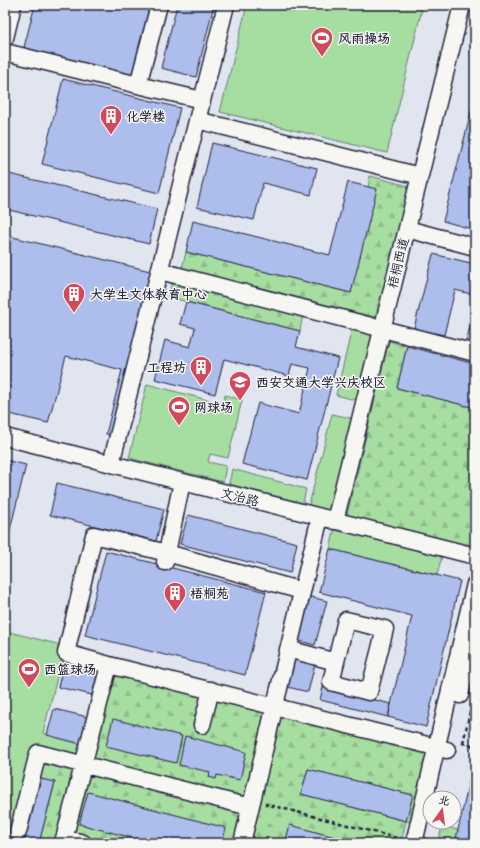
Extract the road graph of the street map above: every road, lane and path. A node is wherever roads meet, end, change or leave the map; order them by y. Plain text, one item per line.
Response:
1 (13, 5) edge
2 (158, 5) edge
3 (226, 5) edge
4 (462, 5) edge
5 (470, 5) edge
6 (475, 6) edge
7 (5, 38) edge
8 (5, 52) edge
9 (138, 84) junction
10 (202, 100) junction
11 (197, 120) junction
12 (420, 176) junction
13 (407, 229) junction
14 (475, 247) edge
15 (160, 271) junction
16 (382, 328) junction
17 (475, 353) edge
18 (5, 437) edge
19 (111, 464) junction
20 (182, 482) junction
21 (328, 519) junction
22 (475, 556) edge
23 (166, 558) junction
24 (475, 584) edge
25 (302, 591) junction
26 (475, 634) edge
27 (288, 650) junction
28 (336, 662) junction
29 (109, 665) junction
30 (211, 690) junction
31 (473, 700) dead end
32 (274, 706) junction
33 (202, 725) dead end
34 (449, 745) junction
35 (475, 746) edge
36 (83, 765) junction
37 (437, 790) edge
38 (257, 810) junction
39 (427, 830) edge
40 (18, 832) dead end
41 (63, 841) edge
42 (83, 843) edge
43 (242, 843) edge
44 (414, 843) edge
45 (424, 843) edge

1 - 7 street
2 - 9 street
3 - 10 street
4 - 12 street, 梧桐西道
5 - 6 street
8 - 9 street
9 - 10 street
10 - 11 street
11 - 12 street
11 - 15 street
12 - 13 street, 梧桐西道
13 - 14 street
13 - 16 street, 梧桐西道
15 - 16 street
15 - 19 street
16 - 17 street
16 - 21 street, 梧桐西道
18 - 19 street, 文治路
19 - 20 street, 文治路
20 - 21 street, 文治路
20 - 23 street
21 - 22 street, 文治路
21 - 25 street, 梧桐西道
23 - 25 street
23 - 29 street
24 - 34 street
25 - 27 street, 梧桐西道
26 - 34 street
27 - 28 street
27 - 32 street, 梧桐西道
28 - 28 street
29 - 30 street
29 - 36 street
30 - 32 street
30 - 33 street
31 - 34 path
32 - 34 street
32 - 38 street, 梧桐西道
34 - 35 path
34 - 37 street
34 - 44 street
36 - 38 street
36 - 40 street
36 - 41 street
38 - 43 street, 梧桐西道
38 - 44 path
39 - 45 street
41 - 42 street

